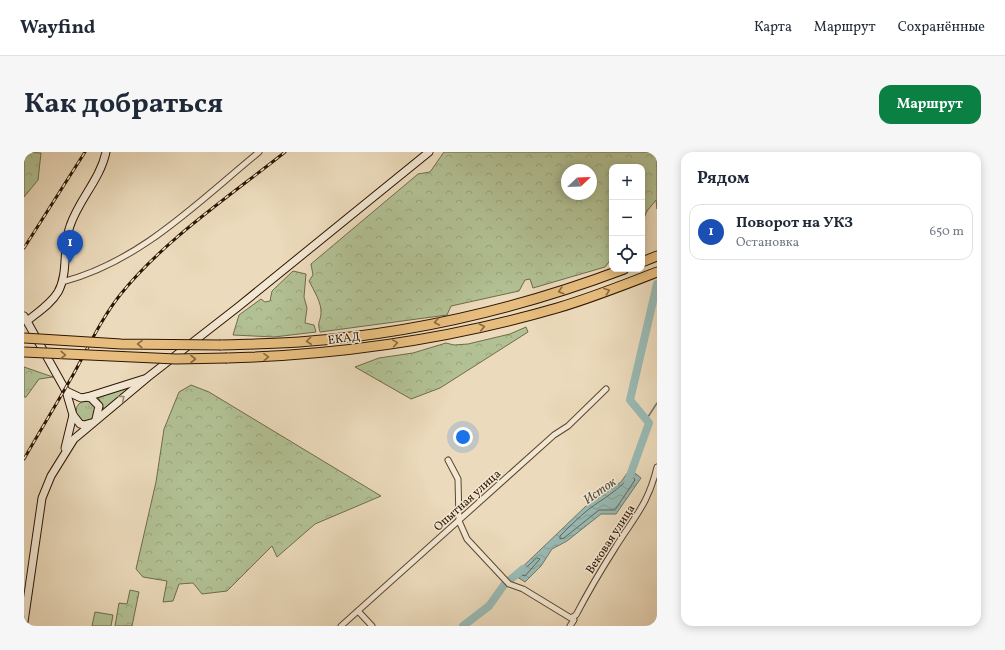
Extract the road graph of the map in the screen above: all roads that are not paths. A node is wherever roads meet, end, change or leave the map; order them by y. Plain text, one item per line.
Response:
1 (106, 152) edge
2 (258, 152) edge
3 (429, 152) edge
4 (657, 256) edge
5 (645, 261) edge
6 (616, 272) edge
7 (657, 272) edge
8 (62, 282) junction
9 (25, 320) edge
10 (24, 338) edge
11 (24, 352) edge
12 (148, 377) junction
13 (606, 389) dead end
14 (66, 391) junction
15 (84, 397) junction
16 (73, 414) junction
17 (94, 421) junction
18 (63, 454) junction
19 (448, 460) dead end
20 (657, 467) edge
21 (459, 522) junction
22 (358, 611) junction
23 (573, 619) junction
24 (24, 622) edge
25 (341, 626) edge
26 (372, 626) edge
27 (570, 626) edge

1 - 8 main road
2 - 8 street
3 - 12 main road
4 - 5 highway
6 -> 10 highway, ЕКАД, bridge
11 -> 7 highway, ЕКАД, bridge
8 - 9 main road
9 - 14 main road
12 - 15 main road
17 -> 12 main road
13 - 21 street, Опытная улица
14 - 15 main road
14 - 16 main road
15 - 16 main road
15 - 17 main road
16 - 17 main road
16 - 18 main road
17 - 18 main road
18 - 24 main road
19 - 21 street
20 - 23 street, Вековая улица
21 - 22 street, Опытная улица
21 - 23 street
22 - 25 street, Опытная улица
22 - 26 street
23 - 27 street, Вековая улица

